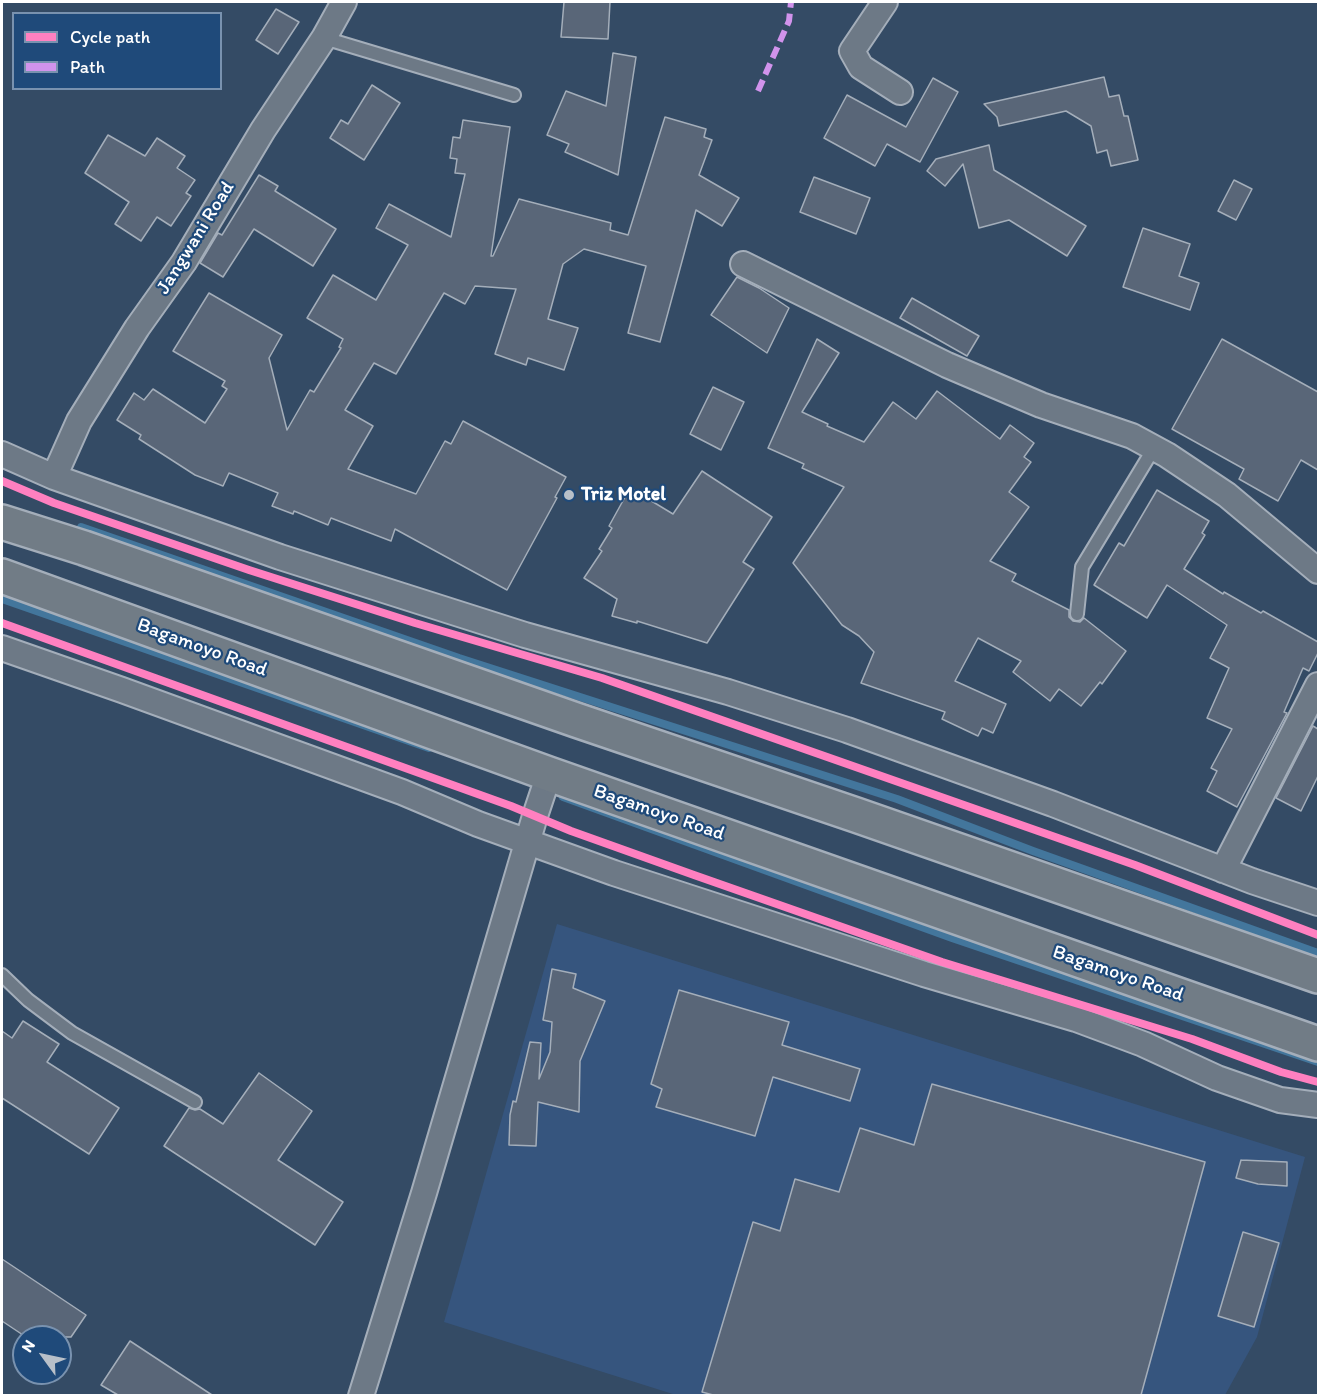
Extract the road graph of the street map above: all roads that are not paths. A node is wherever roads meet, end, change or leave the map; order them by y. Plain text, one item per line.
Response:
1 (344, 2) edge
2 (885, 2) edge
3 (324, 38) junction
4 (900, 92) dead end
5 (514, 95) dead end
6 (743, 264) dead end
7 (1154, 448) junction
8 (2, 454) edge
9 (54, 477) junction
10 (2, 522) edge
11 (1318, 571) edge
12 (2, 576) edge
13 (1077, 614) dead end
14 (2, 648) edge
15 (1318, 685) edge
16 (549, 774) junction
17 (528, 843) junction
18 (1223, 870) junction
19 (1318, 903) edge
20 (2, 975) edge
21 (1318, 976) edge
22 (1318, 1044) edge
23 (195, 1101) dead end
24 (1318, 1105) edge
25 (362, 1395) edge

1 - 3 street, Jangwani Road
2 - 4 street
3 - 5 lane
3 - 9 street, Jangwani Road
6 - 7 street
7 - 11 street
7 - 13 lane
8 - 9 street
9 - 18 street
10 - 21 highway
12 - 16 highway, Bagamoyo Road
14 - 17 street
15 - 18 street
16 - 17 street
16 - 22 highway, Bagamoyo Road
17 - 24 street
17 - 25 street
18 - 19 street
20 - 23 lane

